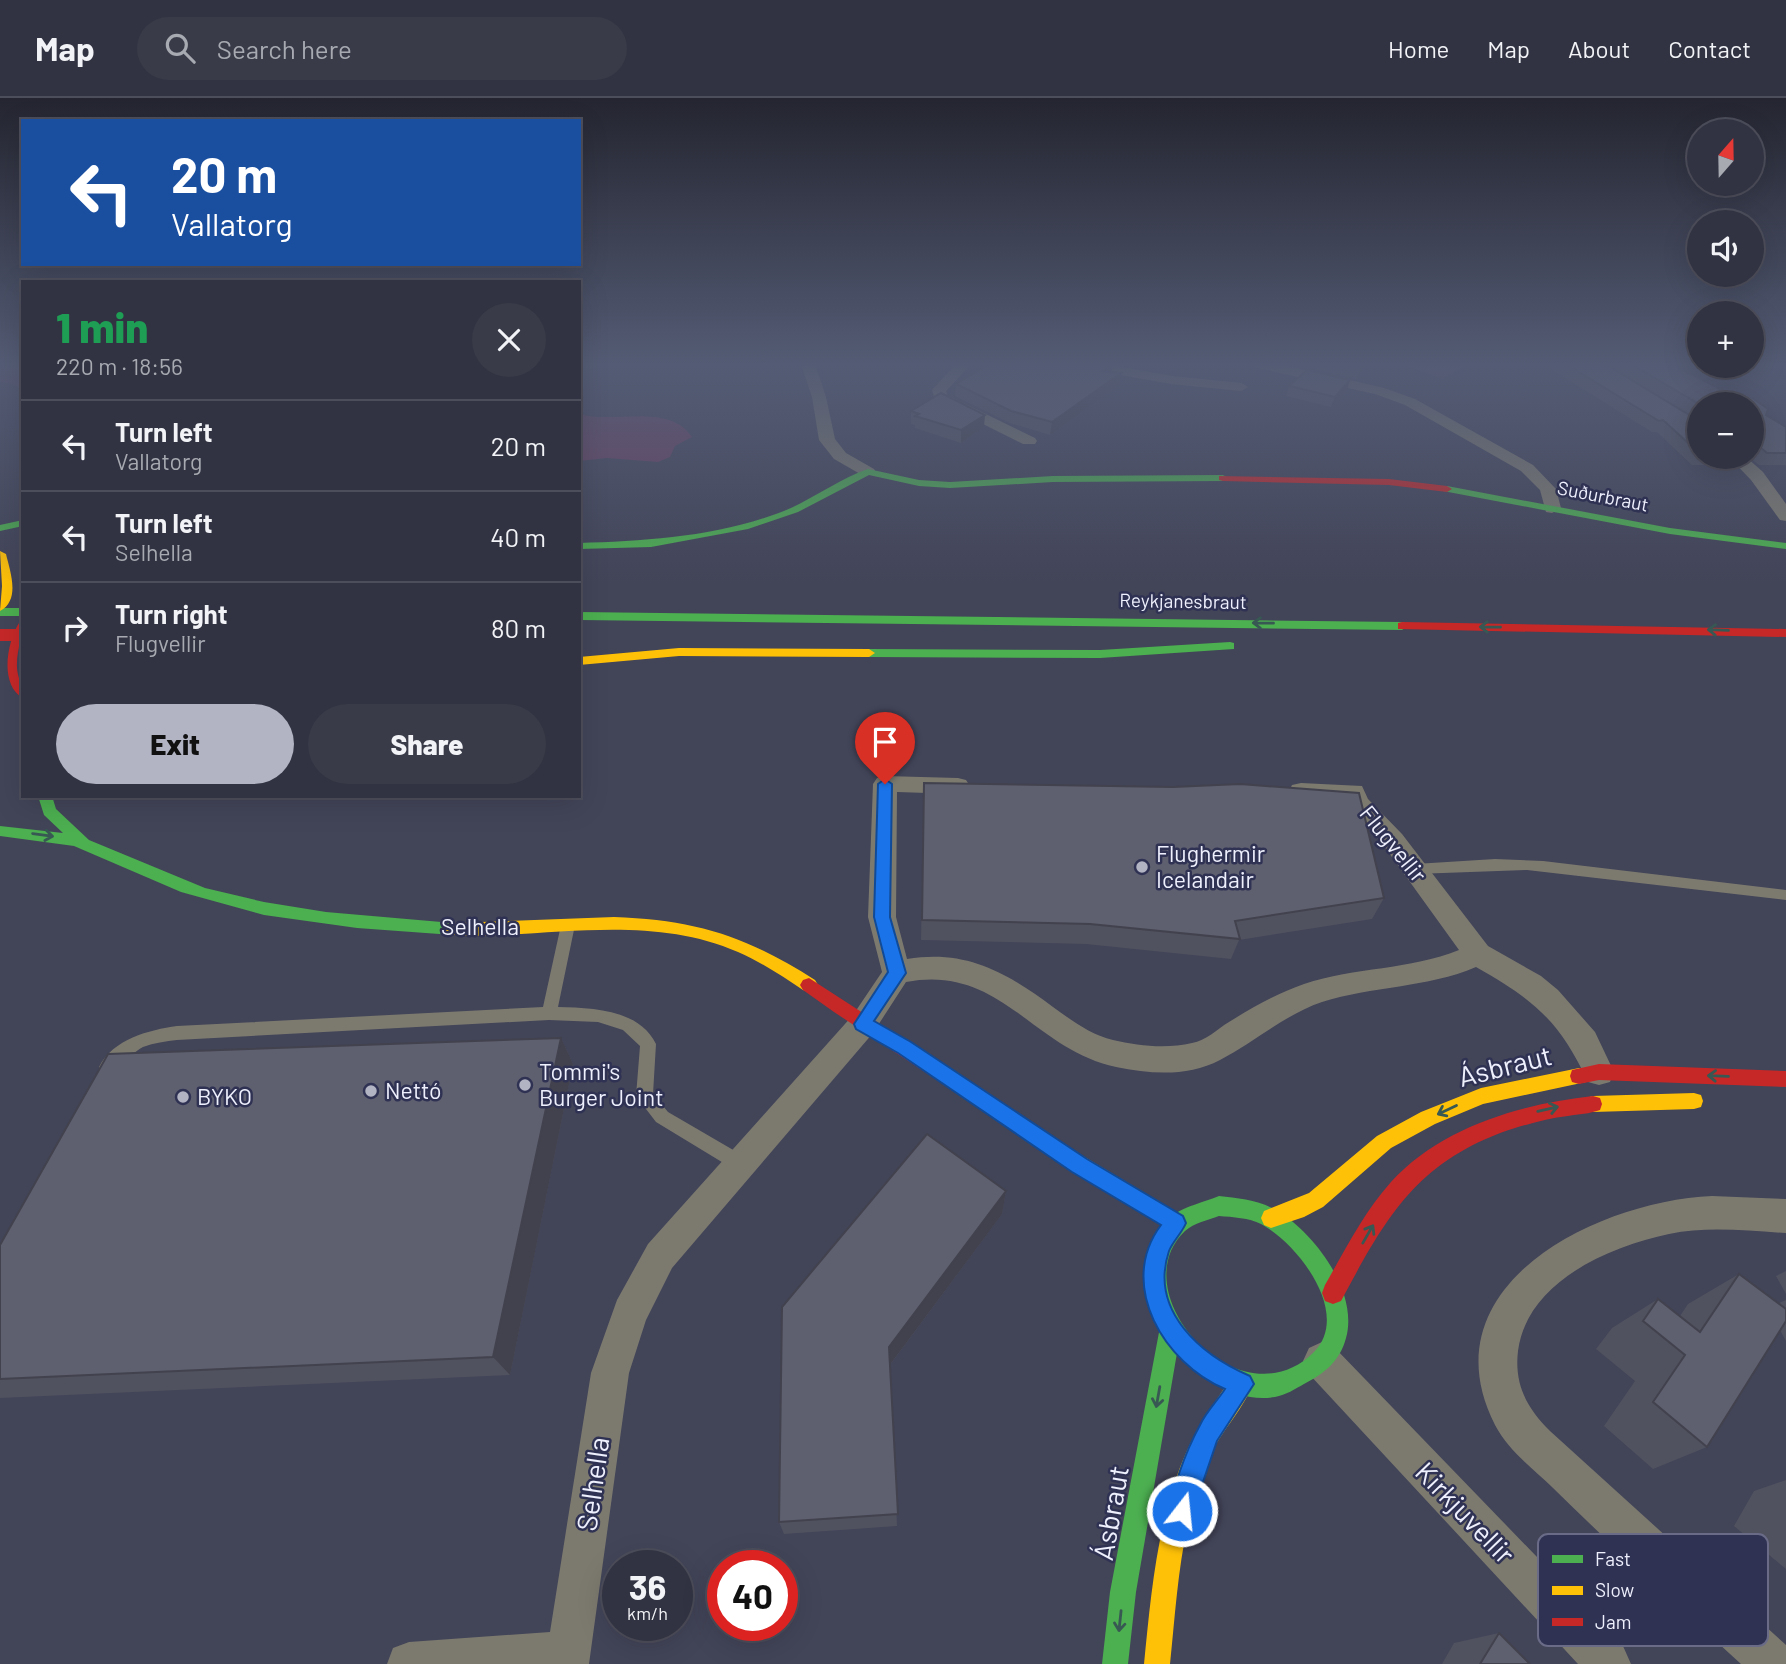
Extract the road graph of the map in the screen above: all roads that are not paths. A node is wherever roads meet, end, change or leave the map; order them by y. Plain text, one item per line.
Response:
1 (826, 437) edge
2 (1021, 437) edge
3 (1472, 437) edge
4 (1029, 441) dead end
5 (1750, 469) edge
6 (868, 472) junction
7 (1552, 508) junction
8 (1786, 516) edge
9 (21, 525) edge
10 (21, 527) edge
11 (0, 528) edge
12 (581, 546) edge
13 (1786, 546) edge
14 (0, 552) edge
15 (599, 600) dead end
16 (0, 609) edge
17 (21, 612) edge
18 (581, 617) edge
19 (1121, 621) junction
20 (21, 631) edge
21 (1786, 633) edge
22 (0, 635) edge
23 (21, 635) edge
24 (621, 641) dead end
25 (581, 661) edge
26 (21, 692) edge
27 (983, 786) edge
28 (1271, 790) edge
29 (41, 798) edge
30 (45, 798) edge
31 (29, 807) dead end
32 (3, 825) edge
33 (84, 844) junction
34 (1415, 869) junction
35 (1786, 895) edge
36 (568, 925) junction
37 (1478, 954) junction
38 (897, 973) junction
39 (549, 1013) junction
40 (863, 1024) junction
41 (1599, 1072) junction
42 (97, 1077) edge
43 (1786, 1079) edge
44 (1709, 1101) dead end
45 (741, 1164) junction
46 (1786, 1216) edge
47 (1271, 1218) junction
48 (1176, 1223) junction
49 (1333, 1293) junction
50 (1170, 1330) junction
51 (1322, 1361) junction
52 (1242, 1384) junction
53 (1631, 1534) edge
54 (1538, 1590) edge
55 (1754, 1646) edge
56 (568, 1659) edge
57 (409, 1664) edge
58 (1115, 1664) edge
59 (1157, 1664) edge
60 (1774, 1664) edge

1 - 6 street
2 - 4 street
3 - 7 street
5 - 8 street
6 - 7 main road, Suðurbraut
6 - 12 main road
7 - 13 main road, Suðurbraut
9 - 11 main road
10 - 14 main road
14 - 16 main road
15 - 19 main road
16 - 17 main road
18 - 19 main road, Reykjanesbraut
21 -> 19 main road, Reykjanesbraut
20 - 26 main road
22 - 23 main road, bridge
24 - 25 main road, Reykjanesbraut
27 - 38 street
28 - 34 street, Flugvellir
29 - 31 main road
30 - 33 main road, Selhella
32 -> 33 main road, Selhella
33 - 36 main road, Selhella
34 - 35 lane
34 - 37 street, Flugvellir
36 - 39 lane
36 - 40 main road, Selhella
37 - 38 street
37 - 41 street, Flugvellir
38 - 40 street
39 - 42 lane
39 - 45 lane
40 - 45 street, Selhella
40 - 48 main road, Selhella
43 -> 41 main road, Ásbraut
41 -> 47 main road, Ásbraut
49 -> 44 main road
45 - 56 street, Selhella
46 - 53 street
47 - 48 main road
47 - 49 main road
48 - 50 main road
49 - 51 main road
50 - 52 main road
50 -> 58 main road, Ásbraut
51 - 52 main road
51 - 54 street, Kirkjuvellir
52 - 59 main road
55 - 60 street
56 - 57 street, Selhella

